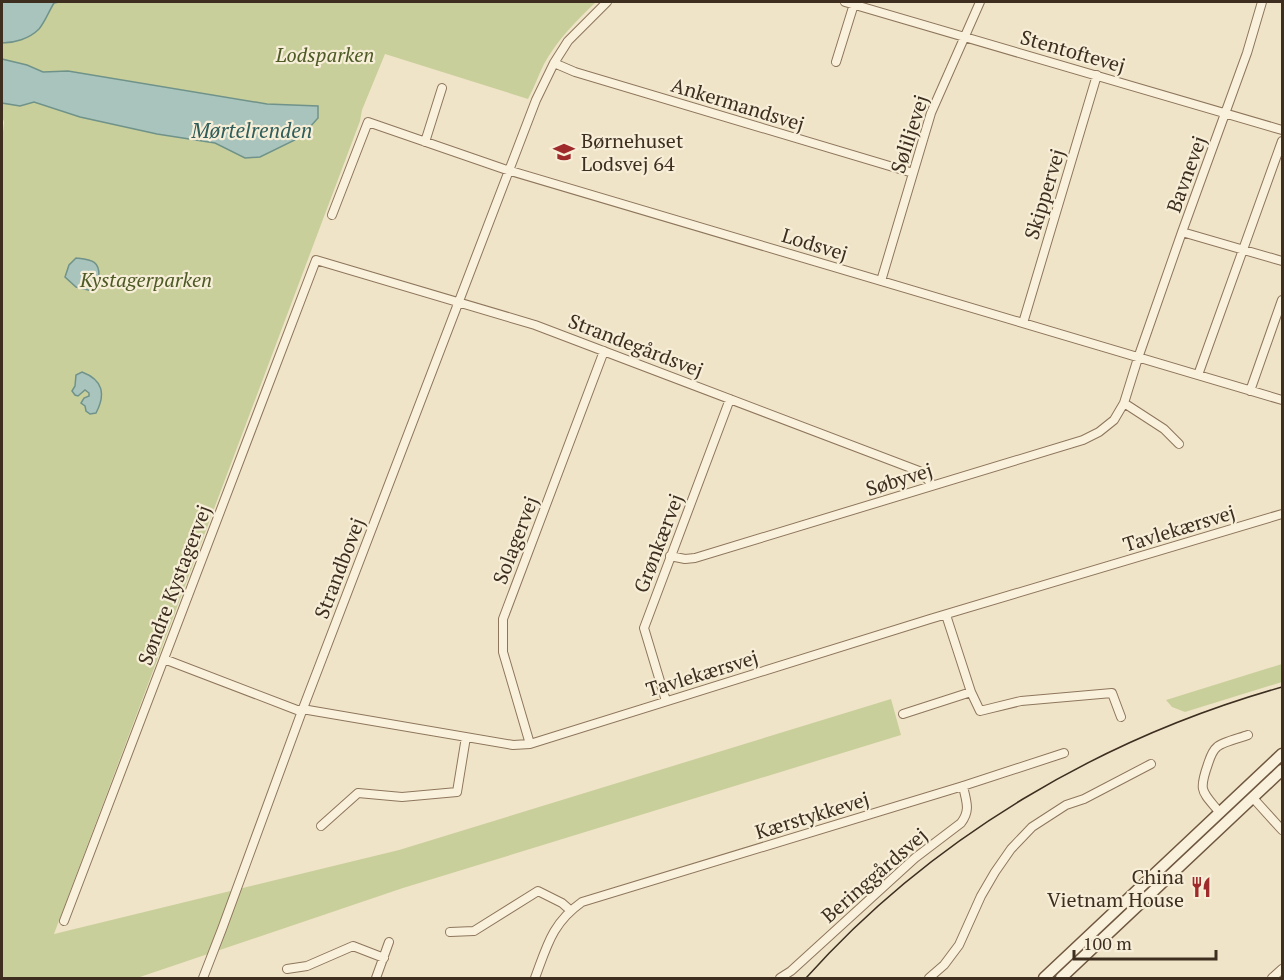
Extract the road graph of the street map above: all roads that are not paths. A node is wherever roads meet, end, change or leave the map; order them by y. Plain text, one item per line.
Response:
1 (607, 2) edge
2 (980, 2) edge
3 (1262, 2) edge
4 (850, 3) edge
5 (965, 36) junction
6 (836, 62) dead end
7 (554, 63) junction
8 (1097, 75) junction
9 (442, 88) dead end
10 (1226, 113) junction
11 (1282, 130) edge
12 (1282, 141) edge
13 (425, 142) junction
14 (509, 170) junction
15 (913, 173) junction
16 (332, 215) dead end
17 (1182, 232) junction
18 (1243, 250) junction
19 (316, 260) joint
20 (1282, 261) edge
21 (881, 281) junction
22 (1282, 300) edge
23 (458, 302) junction
24 (1023, 323) junction
25 (604, 351) junction
26 (1138, 358) junction
27 (1198, 375) junction
28 (1250, 391) junction
29 (730, 399) junction
30 (1282, 400) edge
31 (1124, 403) junction
32 (1179, 444) dead end
33 (933, 485) junction
34 (1282, 514) edge
35 (670, 555) junction
36 (946, 615) junction
37 (164, 659) junction
38 (971, 692) junction
39 (666, 701) junction
40 (302, 711) junction
41 (903, 714) dead end
42 (1121, 717) dead end
43 (1248, 735) dead end
44 (466, 737) junction
45 (530, 744) junction
46 (1064, 753) dead end
47 (1282, 754) edge
48 (1151, 764) dead end
49 (1282, 770) edge
50 (963, 786) junction
51 (1253, 798) junction
52 (1220, 813) junction
53 (321, 826) dead end
54 (1282, 830) edge
55 (570, 910) junction
56 (64, 921) dead end
57 (450, 932) dead end
58 (389, 942) dead end
59 (384, 958) junction
60 (287, 969) dead end
61 (1282, 969) edge
62 (203, 978) edge
63 (376, 978) edge
64 (535, 978) edge
65 (780, 978) edge
66 (929, 978) edge
67 (1044, 978) edge
68 (1061, 978) edge
69 (1272, 978) edge

1 - 7 street, Strandbovej
2 - 5 street, Søliljevej
3 - 10 street, Bavnevej
4 - 5 street, Stentoftevej
4 - 6 street, Stentoftevej
5 - 8 street, Stentoftevej
5 - 15 street, Søliljevej
7 - 14 street, Strandbovej
7 - 15 street, Ankermandsvej
8 - 10 street, Stentoftevej
8 - 24 street, Skippervej
9 - 13 street
10 - 11 street, Stentoftevej
10 - 17 street, Bavnevej
12 - 18 street
13 - 14 street, Lodsvej
13 - 16 street, Lodsvej
14 - 21 street, Lodsvej
14 - 23 street, Strandbovej
15 - 21 street, Søliljevej
17 - 18 street
17 - 26 street, Bavnevej
18 - 20 street
18 - 27 street
19 - 23 street, Strandegårdsvej
19 - 37 street, Søndre Kystagervej
21 - 24 street, Lodsvej
22 - 28 street
23 - 25 street, Strandegårdsvej
23 - 40 street, Strandbovej
24 - 26 street, Lodsvej
25 - 29 street, Strandegårdsvej
25 - 45 street, Solagervej
26 - 27 street, Lodsvej
26 - 31 street, Søbyvej
27 - 28 street, Lodsvej
28 - 30 street, Lodsvej
29 - 33 street, Strandegårdsvej
29 - 35 street, Grønkærvej
31 - 32 street
31 - 33 street, Søbyvej
33 - 35 street, Søbyvej
34 - 36 street, Tavlekærsvej
35 - 39 street, Grønkærvej
36 - 38 street
36 - 39 street, Tavlekærsvej
37 - 40 street, Tavlekærsvej
37 - 56 street, Søndre Kystagervej
38 - 41 street
38 - 42 street
39 - 45 street, Tavlekærsvej
40 - 44 street, Tavlekærsvej
40 - 62 street, Strandbovej
43 - 52 street
44 - 45 street, Tavlekærsvej
44 - 53 street
46 - 50 street, Kærstykkevej
47 - 52 main road
48 - 66 street
49 - 51 main road
50 - 55 street, Kærstykkevej
50 - 65 street, Beringgårdsvej
51 - 54 street
51 - 68 main road
52 - 67 main road
55 - 57 street
55 - 64 street, Kærstykkevej
58 - 59 street
59 - 60 street
59 - 63 street
61 - 69 street

